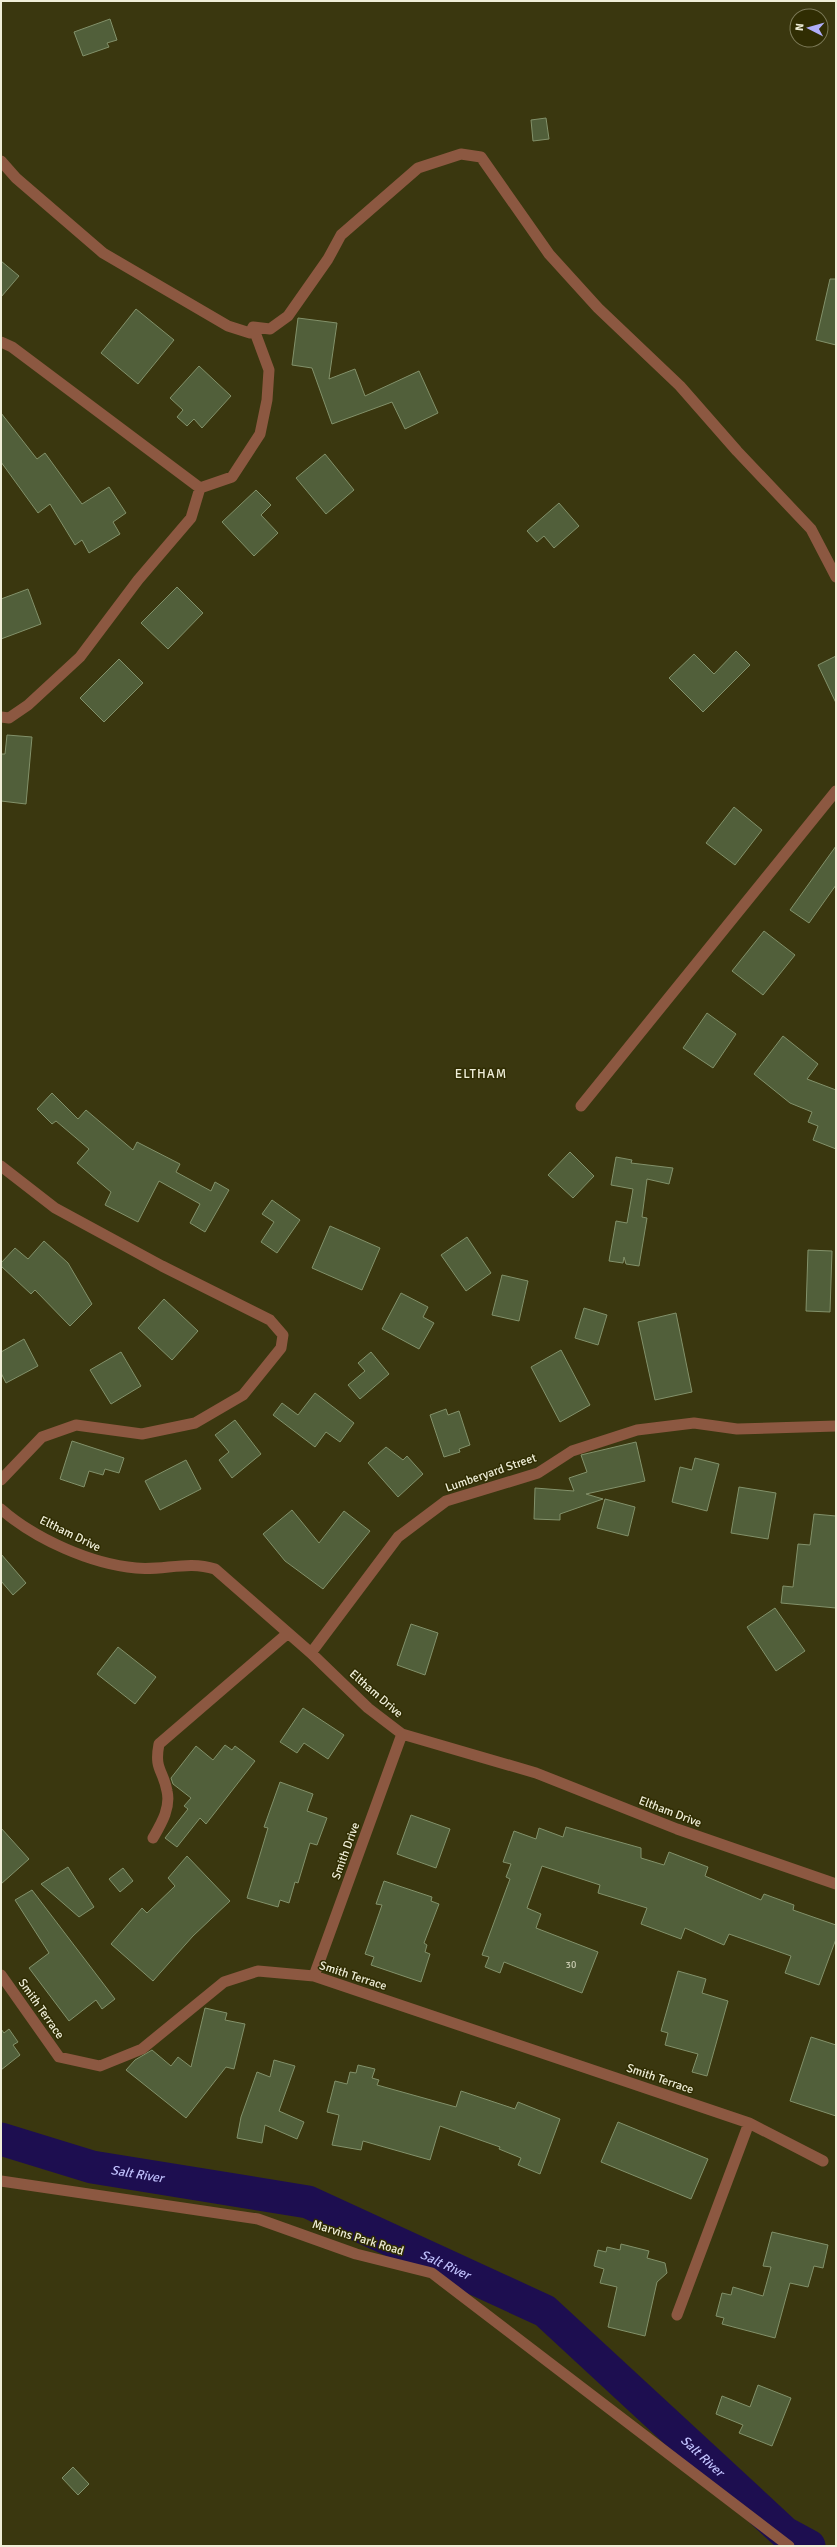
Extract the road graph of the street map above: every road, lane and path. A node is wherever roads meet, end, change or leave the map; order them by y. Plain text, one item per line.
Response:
1 (1, 161) edge
2 (253, 327) junction
3 (1, 342) edge
4 (200, 488) junction
5 (836, 577) edge
6 (1, 717) edge
7 (836, 791) edge
8 (580, 1106) dead end
9 (1, 1166) edge
10 (836, 1426) edge
11 (1, 1480) edge
12 (1, 1509) edge
13 (288, 1633) junction
14 (311, 1653) junction
15 (402, 1734) junction
16 (153, 1838) dead end
17 (836, 1884) edge
18 (1, 1975) edge
19 (314, 1976) junction
20 (749, 2122) junction
21 (823, 2161) dead end
22 (1, 2180) edge
23 (677, 2316) dead end
24 (789, 2546) edge

1 - 2 street
2 - 4 street
2 - 5 street
3 - 4 street
4 - 6 street
7 - 8 street
9 - 11 street
10 - 14 street, Lumberyard Street
12 - 13 street, Eltham Drive
13 - 14 street, Eltham Drive
13 - 16 street
14 - 15 street, Eltham Drive
15 - 17 street, Eltham Drive
15 - 19 street, Smith Drive
18 - 19 street, Smith Terrace
19 - 20 street, Smith Terrace
20 - 21 street, Smith Terrace
20 - 23 street
22 - 24 street, Marvins Park Road

